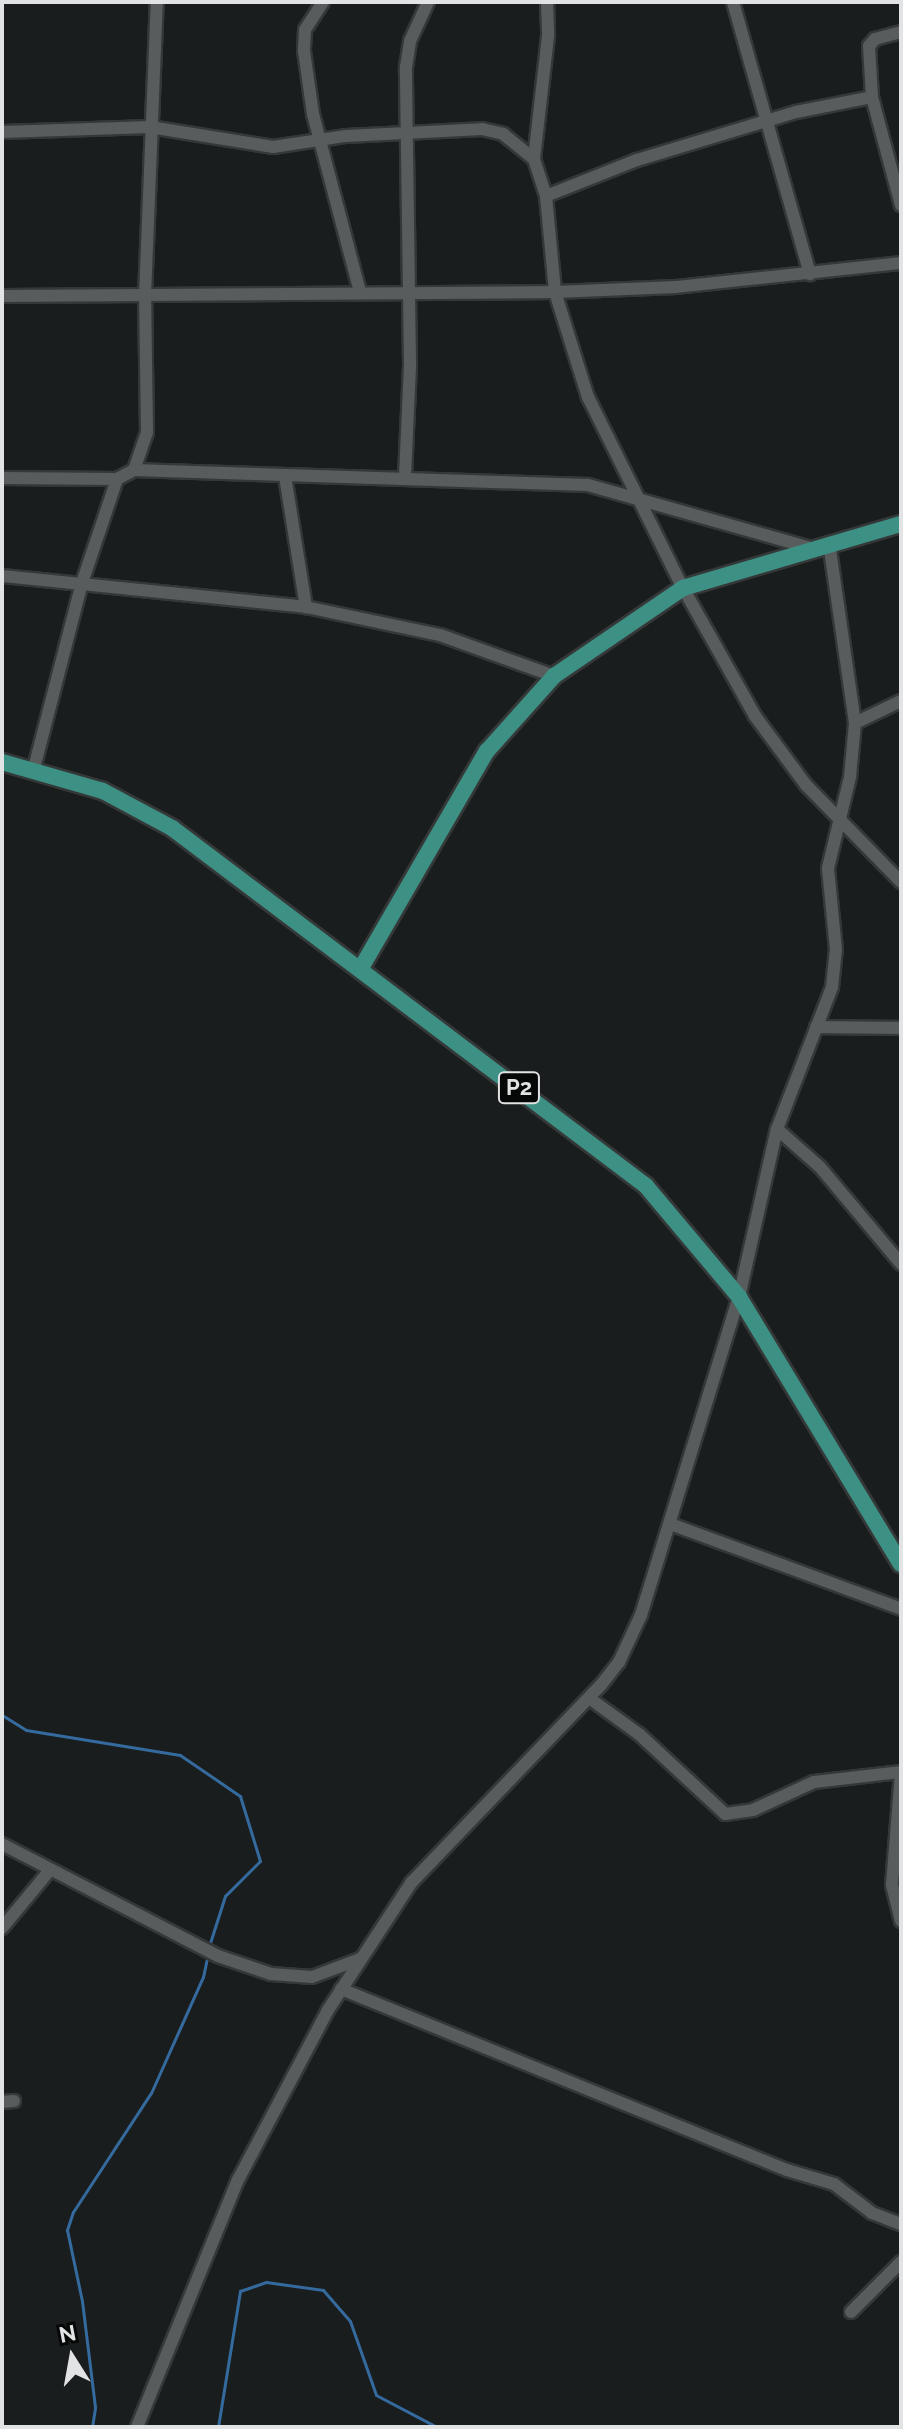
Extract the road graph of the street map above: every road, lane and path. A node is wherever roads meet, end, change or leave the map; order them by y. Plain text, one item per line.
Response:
1 (157, 2) edge
2 (323, 2) edge
3 (428, 2) edge
4 (547, 2) edge
5 (733, 2) edge
6 (901, 32) edge
7 (872, 97) junction
8 (771, 122) junction
9 (150, 127) junction
10 (2, 132) edge
11 (403, 132) junction
12 (901, 133) edge
13 (885, 137) junction
14 (321, 142) junction
15 (534, 159) junction
16 (546, 196) junction
17 (901, 205) edge
18 (901, 263) edge
19 (810, 274) junction
20 (360, 292) junction
21 (555, 292) junction
22 (2, 296) edge
23 (145, 296) junction
24 (407, 296) junction
25 (134, 470) junction
26 (285, 476) junction
27 (405, 476) junction
28 (2, 478) edge
29 (117, 479) junction
30 (640, 502) junction
31 (901, 524) edge
32 (829, 543) junction
33 (811, 548) junction
34 (2, 576) edge
35 (82, 583) junction
36 (683, 588) junction
37 (306, 607) junction
38 (554, 676) junction
39 (901, 701) edge
40 (855, 723) junction
41 (2, 762) edge
42 (33, 772) junction
43 (839, 821) junction
44 (901, 882) edge
45 (361, 968) junction
46 (816, 1027) junction
47 (901, 1028) edge
48 (777, 1129) junction
49 (901, 1264) edge
50 (739, 1297) junction
51 (673, 1525) junction
52 (901, 1564) edge
53 (901, 1609) edge
54 (589, 1698) junction
55 (901, 1773) edge
56 (2, 1844) edge
57 (50, 1870) junction
58 (901, 1921) edge
59 (2, 1928) edge
60 (360, 1959) junction
61 (341, 1989) junction
62 (901, 2224) edge
63 (901, 2262) edge
64 (851, 2312) dead end
65 (137, 2427) edge

1 - 9 street
2 - 14 street
3 - 11 street
4 - 15 street
5 - 8 street
6 - 7 street
7 - 8 street
7 - 13 street
8 - 16 street
8 - 19 street
9 - 10 street
9 - 14 street
9 - 23 street
11 - 14 street
11 - 15 street
11 - 24 street
12 - 13 street
13 - 17 street
14 - 20 street
15 - 16 street
16 - 21 street
18 - 19 street
19 - 21 street
20 - 23 street
20 - 24 street
21 - 24 street
21 - 30 street
22 - 23 street
23 - 25 street
24 - 27 street
25 - 26 street
25 - 29 street
26 - 27 street
26 - 37 street
27 - 30 street
28 - 29 street
29 - 35 street
30 - 33 street
30 - 36 street
31 - 32 main road
32 - 33 main road
32 - 40 street
33 - 36 main road
34 - 35 street
35 - 37 street
35 - 42 street
36 - 38 main road
36 - 43 street
37 - 38 street
38 - 45 main road
39 - 40 street
40 - 43 street
41 - 42 main road, P2
42 - 45 main road, P2
43 - 44 street
43 - 46 street
45 - 50 main road, P2
46 - 47 street
46 - 48 street
48 - 49 street
48 - 50 street
50 - 51 street
50 - 52 main road, P2
51 - 53 street
51 - 54 street
54 - 55 street
54 - 60 street
55 - 58 street
56 - 57 street
57 - 59 street
57 - 60 street
60 - 61 street
61 - 62 street
61 - 65 street
63 - 64 street

